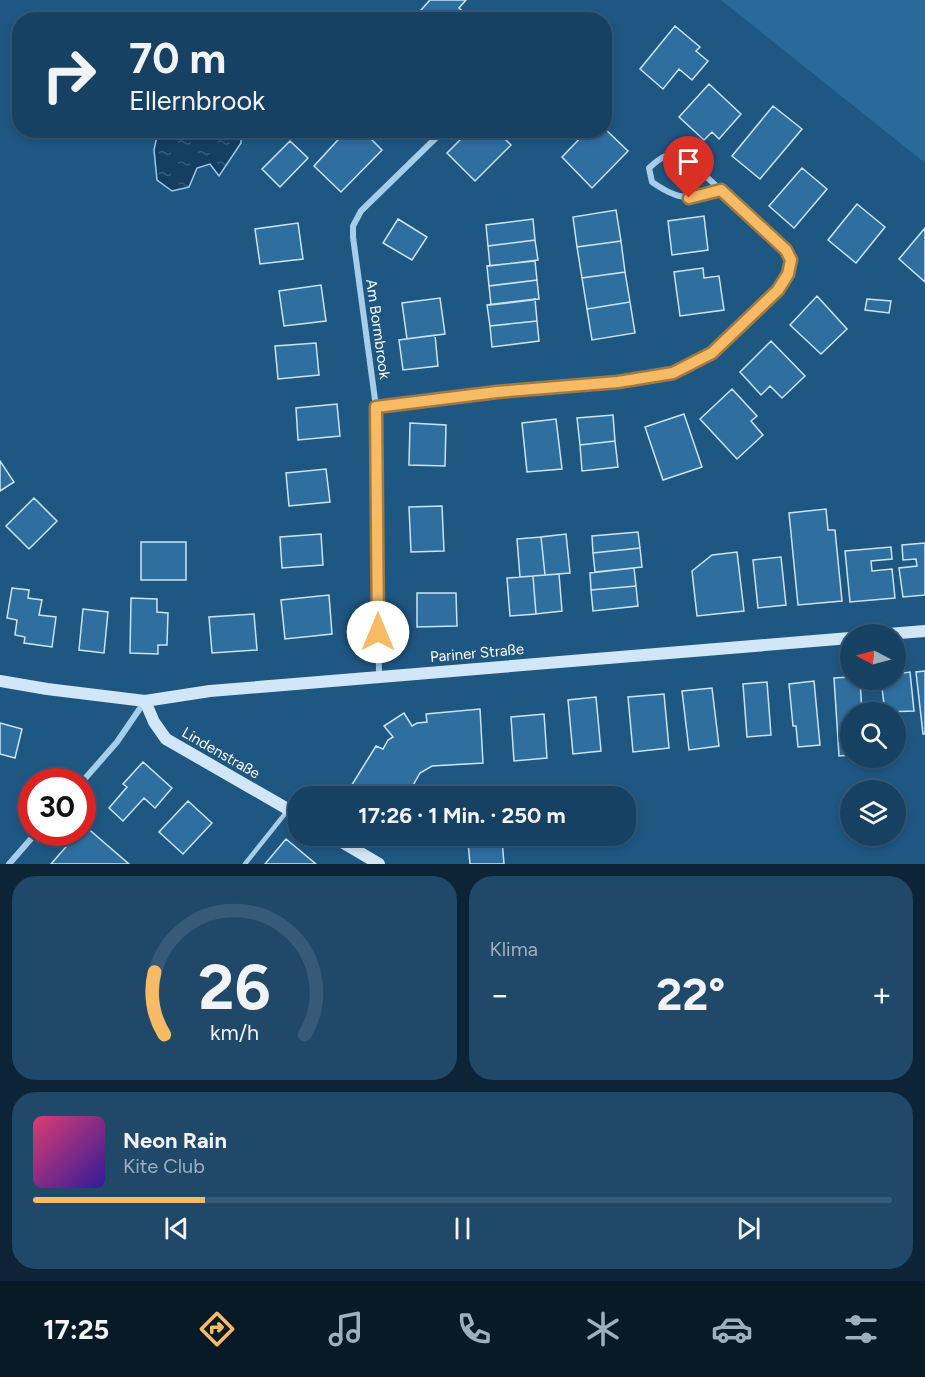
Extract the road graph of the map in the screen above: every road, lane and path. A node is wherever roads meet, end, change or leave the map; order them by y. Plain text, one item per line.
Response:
1 (436, 138) edge
2 (721, 190) junction
3 (376, 407) junction
4 (925, 631) edge
5 (906, 633) edge
6 (840, 639) edge
7 (379, 676) junction
8 (0, 681) edge
9 (145, 701) junction
10 (94, 768) edge
11 (288, 809) edge
12 (288, 818) edge
13 (25, 846) edge
14 (349, 846) edge
15 (9, 864) edge
16 (245, 864) edge
17 (379, 864) edge

1 - 3 street, Am Bormbrook
2 - 2 street
2 - 3 street
3 - 7 street, Am Bormbrook
4 - 5 street
6 - 7 street, Pariner Straße
7 - 9 street, Pariner Straße
8 - 9 street, Pariner Straße
9 - 10 street
9 - 11 street, Lindenstraße
12 - 16 lane
13 - 15 street
14 - 17 street

